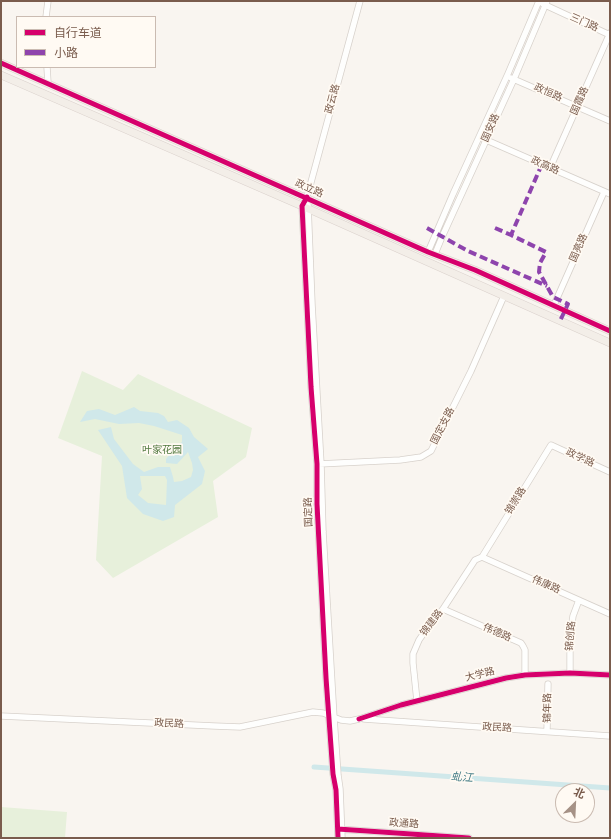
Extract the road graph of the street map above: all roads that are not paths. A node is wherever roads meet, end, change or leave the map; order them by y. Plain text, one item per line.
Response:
1 (48, 1) edge
2 (360, 1) edge
3 (538, 1) edge
4 (546, 3) edge
5 (46, 16) edge
6 (610, 34) edge
7 (1, 63) edge
8 (47, 68) edge
9 (1, 75) edge
10 (507, 76) junction
11 (514, 79) junction
12 (48, 83) junction
13 (577, 106) junction
14 (610, 121) edge
15 (480, 137) junction
16 (486, 140) junction
17 (550, 168) junction
18 (604, 192) junction
19 (610, 194) edge
20 (307, 197) junction
21 (306, 208) junction
22 (432, 253) junction
23 (504, 296) junction
24 (554, 305) junction
25 (610, 330) edge
26 (610, 343) edge
27 (551, 445) joint
28 (319, 464) junction
29 (610, 472) edge
30 (482, 557) junction
31 (579, 600) junction
32 (443, 609) junction
33 (610, 614) edge
34 (570, 672) junction
35 (525, 675) junction
36 (610, 675) edge
37 (548, 684) dead end
38 (417, 701) junction
39 (1, 716) edge
40 (332, 716) junction
41 (359, 719) junction
42 (547, 731) junction
43 (610, 736) edge
44 (339, 829) junction
45 (338, 838) edge
46 (342, 838) edge
47 (469, 838) edge

1 - 5 street
2 - 20 street, 政云路
3 - 4 street, 三门路
3 - 10 street, 国安路
4 - 6 street, 三门路
4 - 11 street, 国安路
6 - 13 street, 国霞路
7 - 12 main road, 政立路
8 - 12 street
9 - 21 main road, 政立路
10 - 11 street, 政恒路
10 - 15 street, 国安路
11 - 13 street, 政恒路
11 - 16 street, 国安路
12 - 20 main road, 政立路
13 - 14 street, 政恒路
13 - 17 street, 国霞路
15 - 16 street, 政高路
15 - 22 street, 国安路
16 - 17 street, 政高路
16 - 22 street, 国安路
17 - 18 street, 政高路
18 - 19 street, 政高路
18 - 24 street, 国亮路
20 - 21 street, 国定路
20 - 22 main road, 政立路
21 - 23 main road, 政立路
21 - 28 street, 国定路
22 - 24 main road, 政立路
23 - 26 main road, 政立路
23 - 28 street, 国定支路
24 - 25 main road, 政立路
27 - 29 street, 政学路
27 - 30 street, 锦崇路
28 - 40 street, 国定路
30 - 31 street, 伟康路
30 - 32 street, 锦建路
31 - 33 street, 伟康路
31 - 34 street, 锦创路
32 - 35 street, 伟德路
32 - 38 street, 锦建路
34 - 35 street, 大学路
34 - 36 street, 大学路
35 - 38 street, 大学路
37 - 42 street, 锦年路
38 - 41 street, 大学路
39 - 40 street, 政民路
40 - 41 street, 大学路
40 - 44 street, 国定路
41 - 42 street, 政民路
42 - 43 street, 政民路
44 - 45 street, 国定路
44 - 46 street, 国定路
44 - 47 street, 政通路

